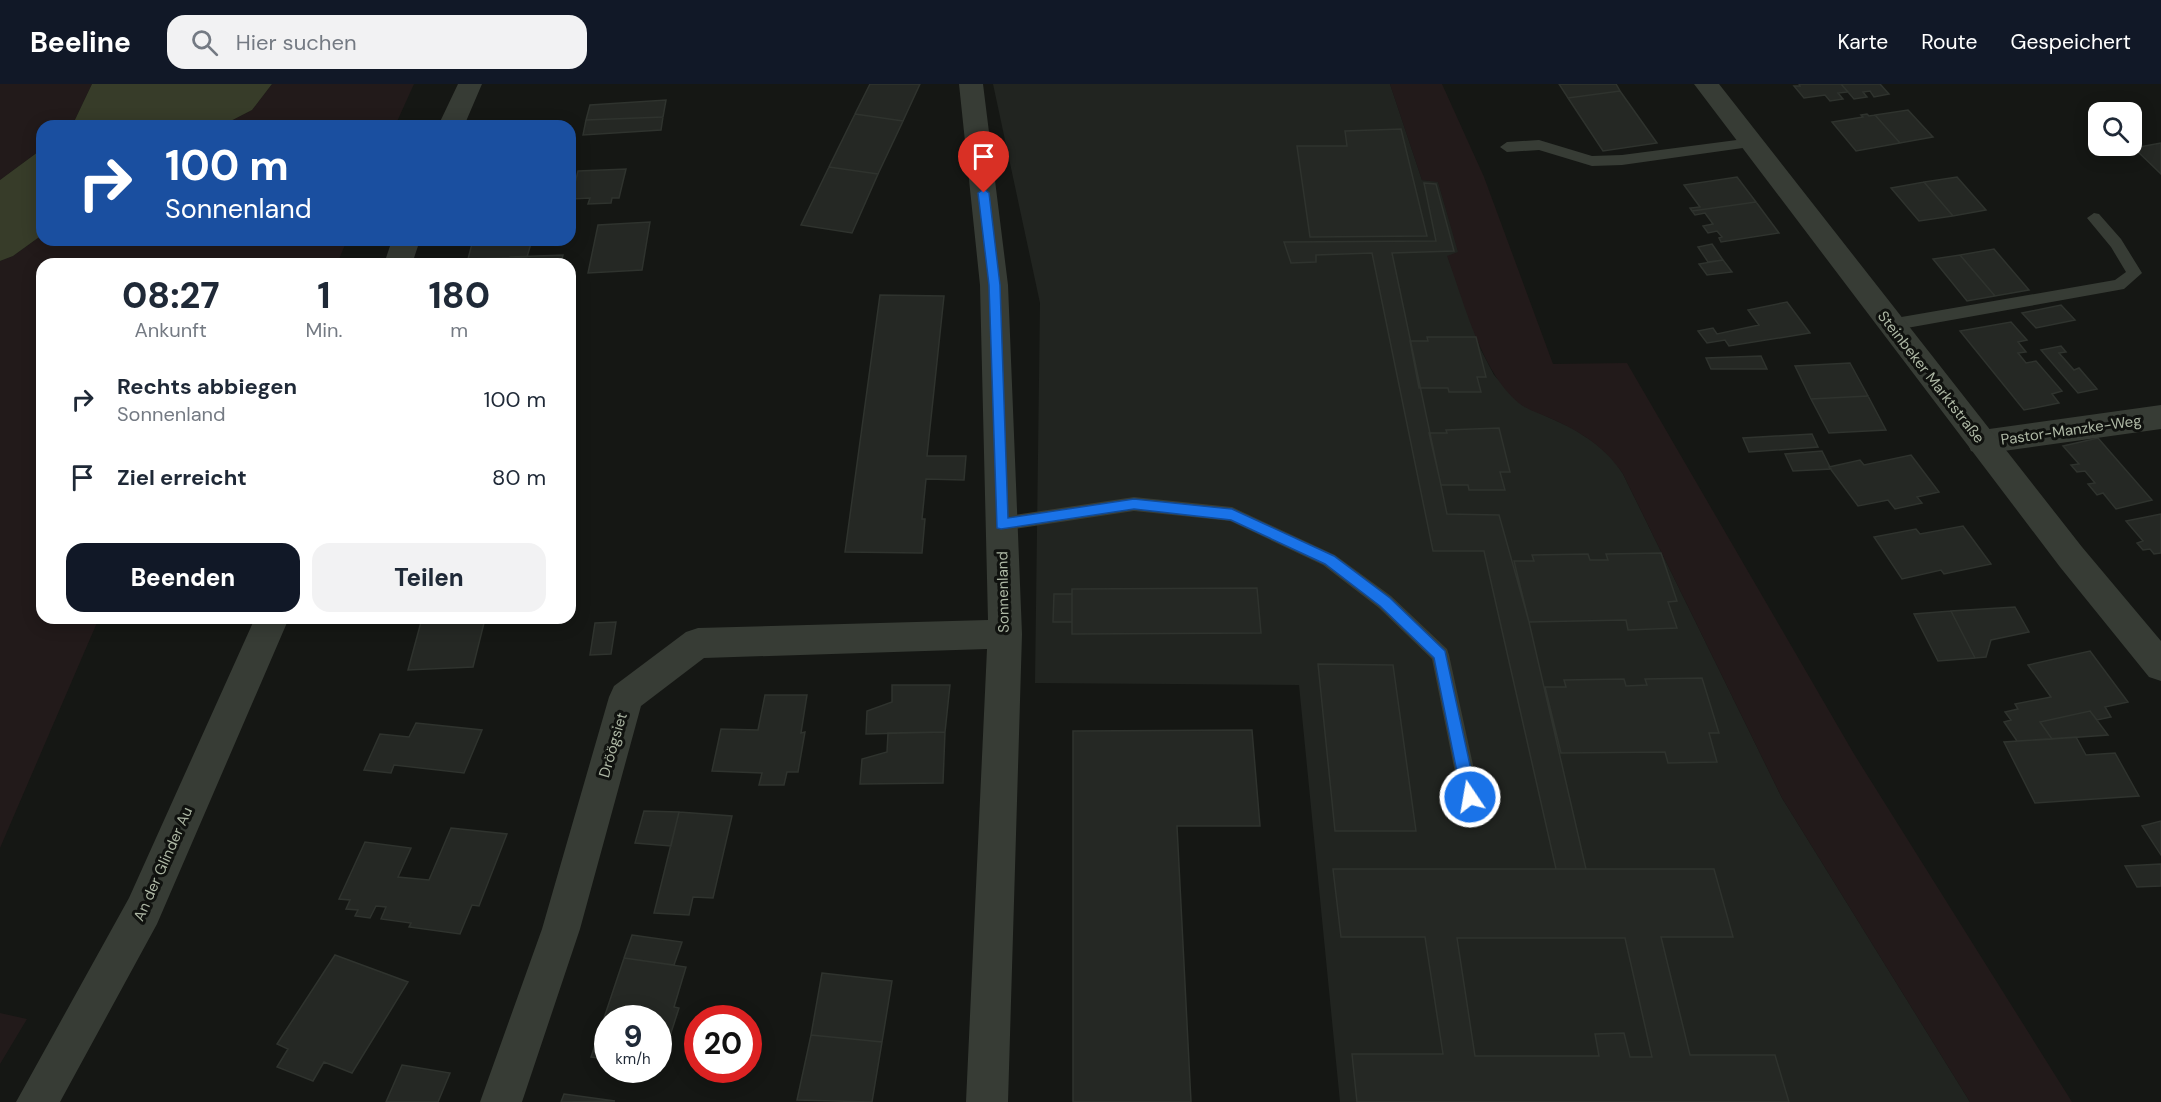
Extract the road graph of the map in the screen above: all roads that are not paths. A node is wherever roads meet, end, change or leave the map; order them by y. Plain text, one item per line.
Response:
1 (470, 84) edge
2 (971, 84) edge
3 (1706, 84) edge
4 (455, 120) edge
5 (1752, 143) junction
6 (1507, 147) dead end
7 (2094, 218) dead end
8 (1890, 325) junction
9 (2161, 417) edge
10 (1982, 442) junction
11 (1001, 524) junction
12 (269, 624) edge
13 (1005, 634) junction
14 (2161, 666) edge
15 (1470, 797) dead end
16 (37, 1102) edge
17 (501, 1102) edge
18 (987, 1102) edge

1 - 4 street
2 - 11 street, Sonnenland
3 - 5 street, Steinbeker Marktstraße
5 - 6 lane
5 - 8 street, Steinbeker Marktstraße
7 - 8 lane
8 - 10 street, Steinbeker Marktstraße
9 - 10 street, Pastor-Manzke-Weg
10 - 14 street, Steinbeker Marktstraße
11 - 13 street, Sonnenland
11 - 15 lane
12 - 16 street, An der Glinder Au
13 - 17 street, Dröögsiet
13 - 18 street, Sonnenland

